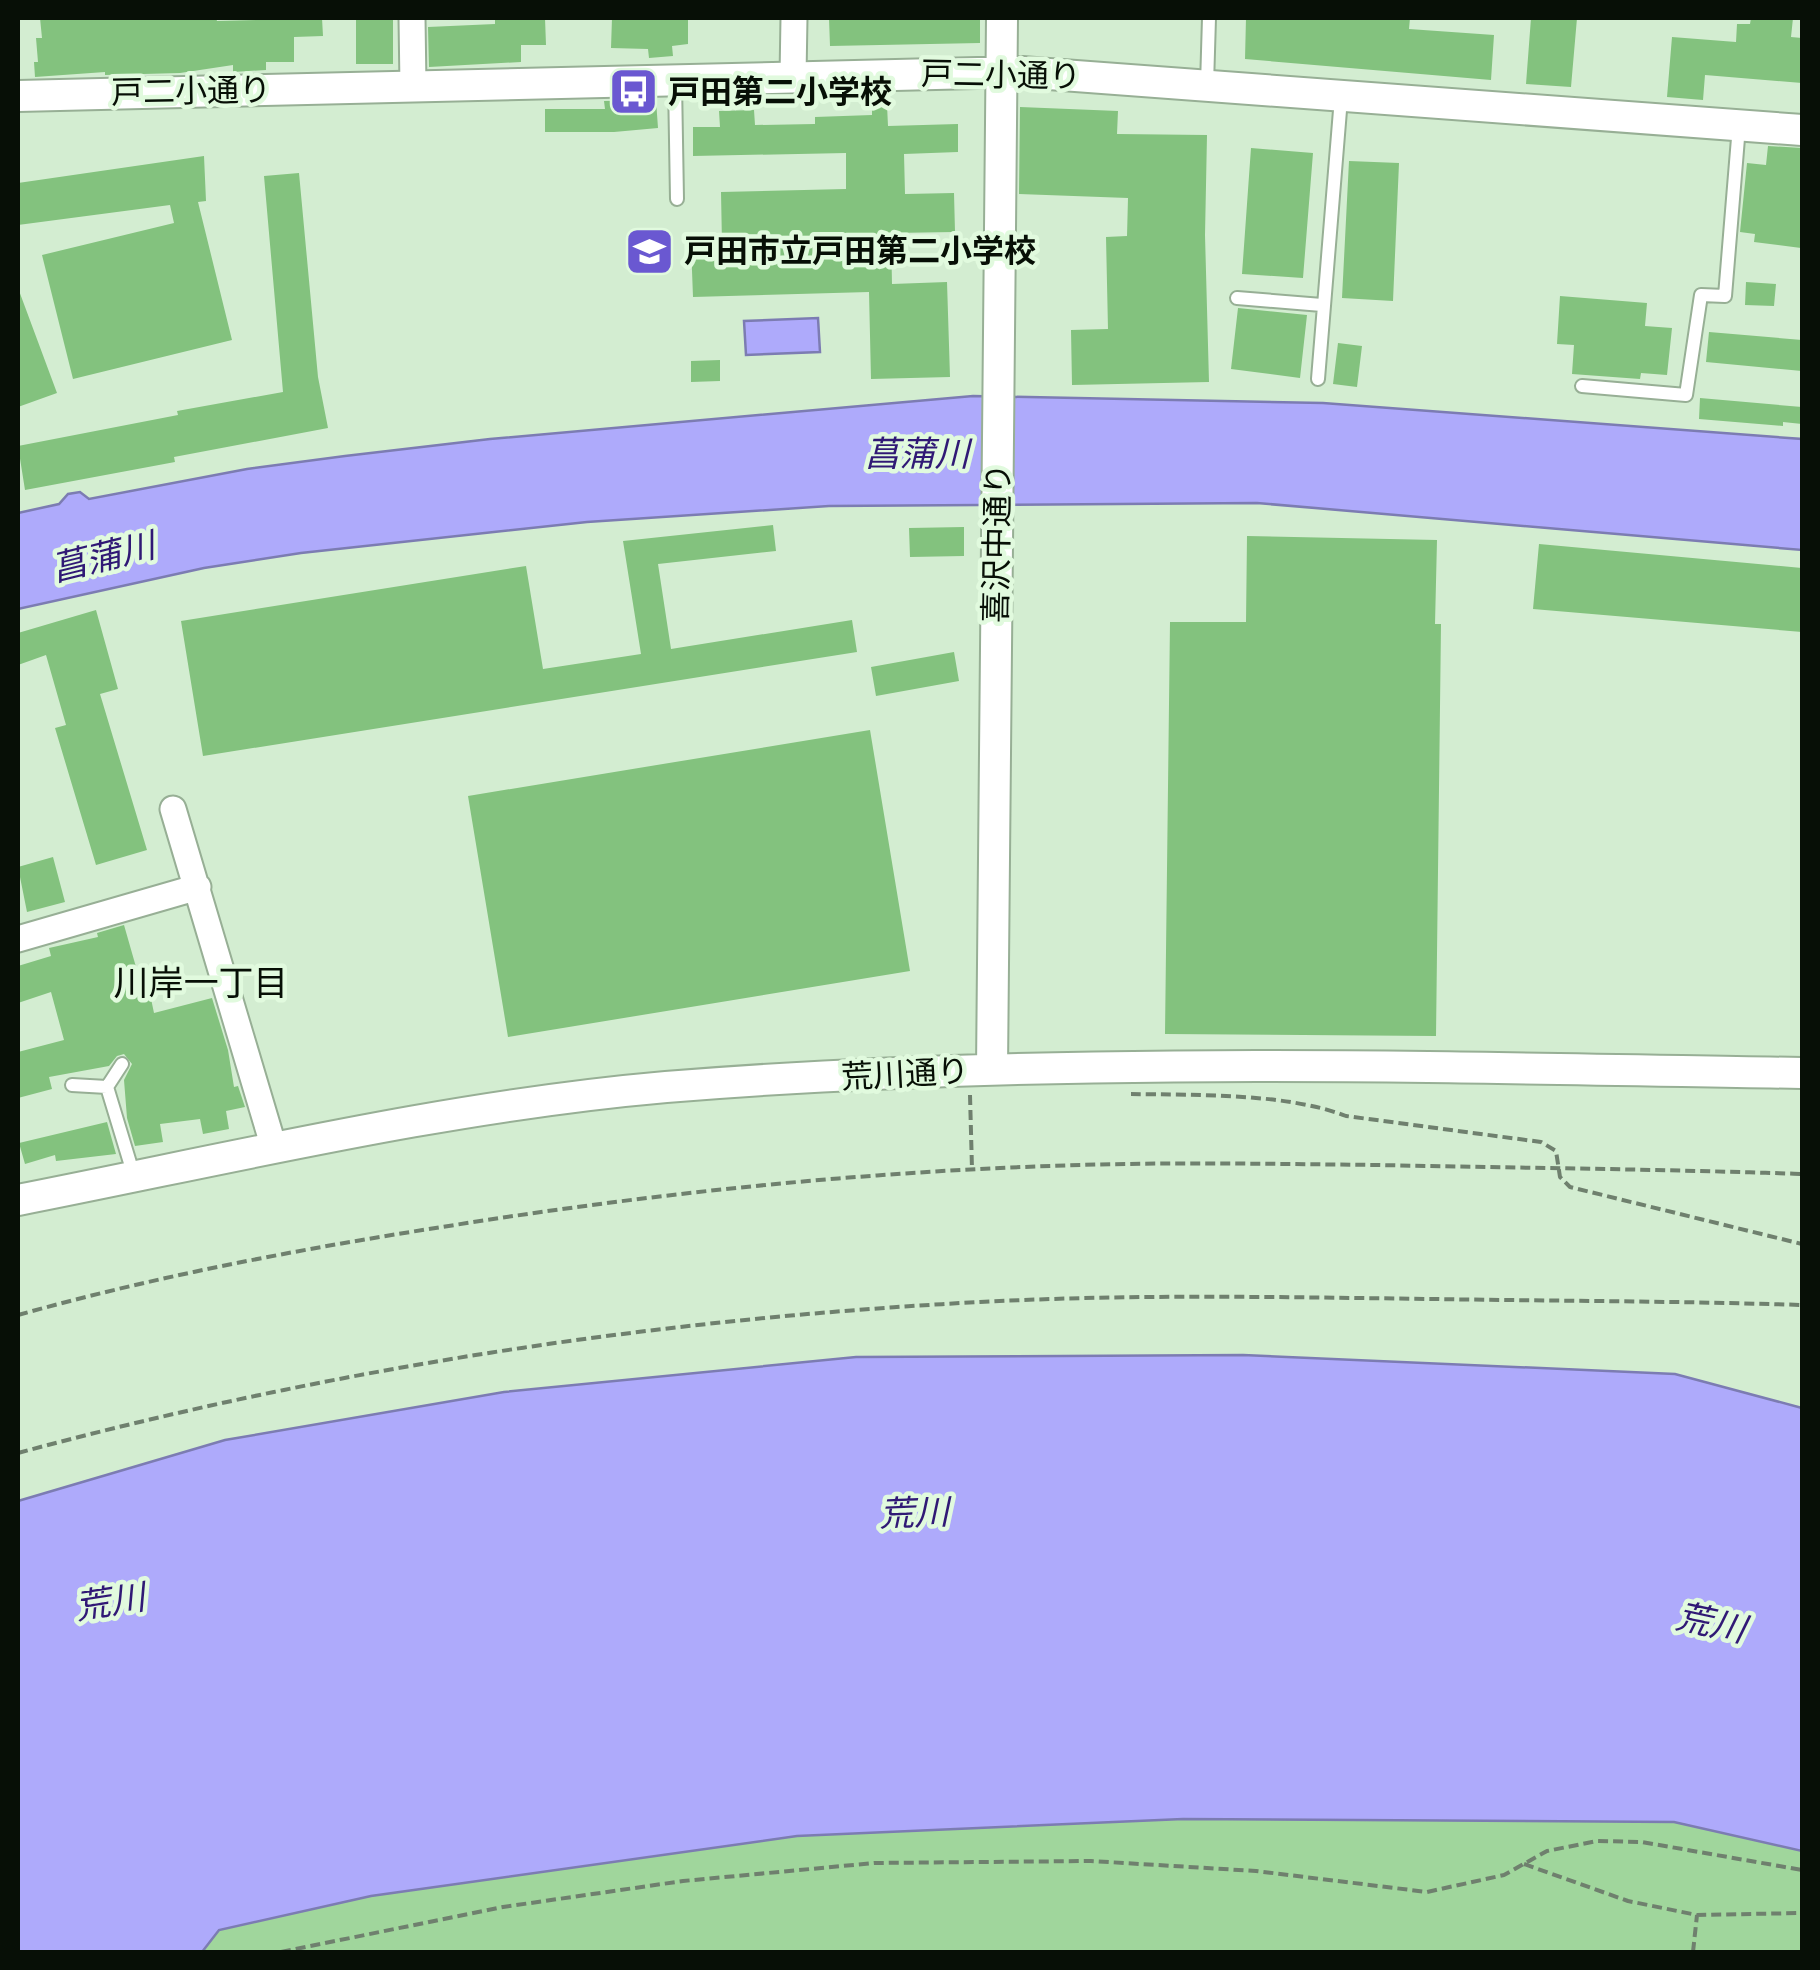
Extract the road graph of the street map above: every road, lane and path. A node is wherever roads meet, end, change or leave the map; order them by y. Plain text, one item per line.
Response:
1 (412, 18) edge
2 (794, 18) edge
3 (1002, 18) edge
4 (1208, 18) edge
5 (1002, 71) junction
6 (793, 76) junction
7 (675, 79) junction
8 (413, 86) junction
9 (1207, 86) junction
10 (18, 96) edge
11 (1342, 96) junction
12 (1739, 126) junction
13 (1802, 130) edge
14 (677, 199) dead end
15 (1237, 298) dead end
16 (1322, 305) junction
17 (1318, 379) dead end
18 (1582, 386) dead end
19 (173, 809) dead end
20 (198, 887) junction
21 (18, 939) edge
22 (122, 1064) dead end
23 (981, 1069) junction
24 (1802, 1073) edge
25 (72, 1086) dead end
26 (107, 1087) junction
27 (1115, 1094) dead end
28 (274, 1148) junction
29 (1557, 1166) junction
30 (972, 1169) junction
31 (1802, 1174) edge
32 (134, 1176) junction
33 (19, 1194) edge
34 (1802, 1244) edge
35 (1802, 1305) edge
36 (18, 1314) edge
37 (18, 1453) edge
38 (1524, 1864) junction
39 (1802, 1870) edge
40 (1802, 1913) edge
41 (1697, 1915) junction
42 (280, 1952) edge
43 (1693, 1952) edge

1 - 8 street
2 - 6 street
3 - 5 street, 喜沢中通り
4 - 9 lane
5 - 6 street, 戸二小通り
5 - 9 street, 戸二小通り
5 - 23 street, 喜沢中通り
6 - 7 street, 戸二小通り
7 - 8 street, 戸二小通り
7 - 14 lane
8 - 10 street, 戸二小通り
9 - 11 street, 戸二小通り
11 - 12 street, 戸二小通り
11 - 16 lane
12 - 13 street, 戸二小通り
12 - 18 lane
15 - 16 lane
16 - 17 lane
19 - 20 street
20 - 21 street
20 - 28 street
22 - 26 lane
23 - 24 street, 荒川通り
23 - 28 street, 荒川通り
23 - 30 path
25 - 26 lane
26 - 32 lane
27 - 29 path
28 - 32 street, 荒川通り
29 - 30 path
29 - 31 path
29 - 34 path
30 - 36 path
32 - 33 street, 荒川通り
35 - 37 path
38 - 39 path
38 - 41 path
38 - 42 path
40 - 41 path
41 - 43 path

